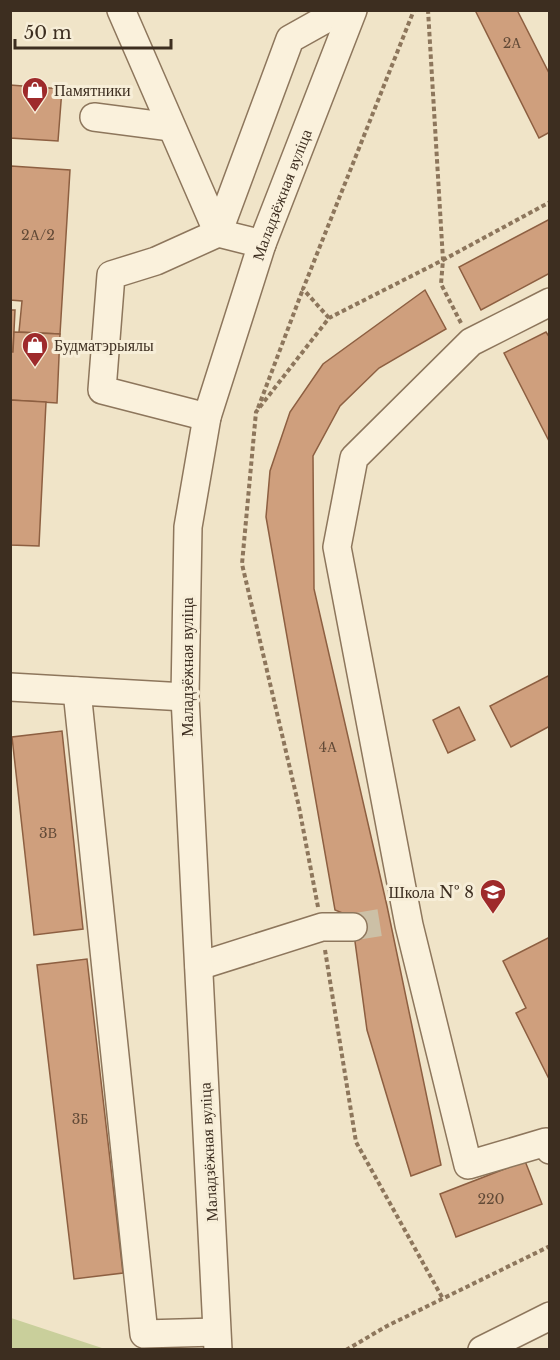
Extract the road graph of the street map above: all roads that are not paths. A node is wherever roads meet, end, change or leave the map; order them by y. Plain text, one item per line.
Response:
1 (122, 10) edge
2 (342, 10) edge
3 (353, 10) edge
4 (94, 117) dead end
5 (171, 127) junction
6 (218, 233) junction
7 (261, 244) junction
8 (549, 300) edge
9 (207, 417) junction
10 (10, 687) edge
11 (76, 691) junction
12 (184, 698) junction
13 (353, 927) tunnel mouth
14 (199, 966) junction
15 (549, 1150) edge
16 (549, 1316) edge
17 (217, 1341) edge
18 (482, 1350) edge

1 - 5 street
2 - 6 street
3 - 7 street, Маладзёжная вуліца
4 - 5 street
5 - 6 street
6 - 7 street
6 - 9 street
7 - 9 street, Маладзёжная вуліца
8 - 15 street
9 - 12 street, Маладзёжная вуліца
10 - 11 street
11 - 12 street
11 - 17 street
12 - 14 street, Маладзёжная вуліца
13 - 14 street
14 - 17 street, Маладзёжная вуліца
16 - 18 street

